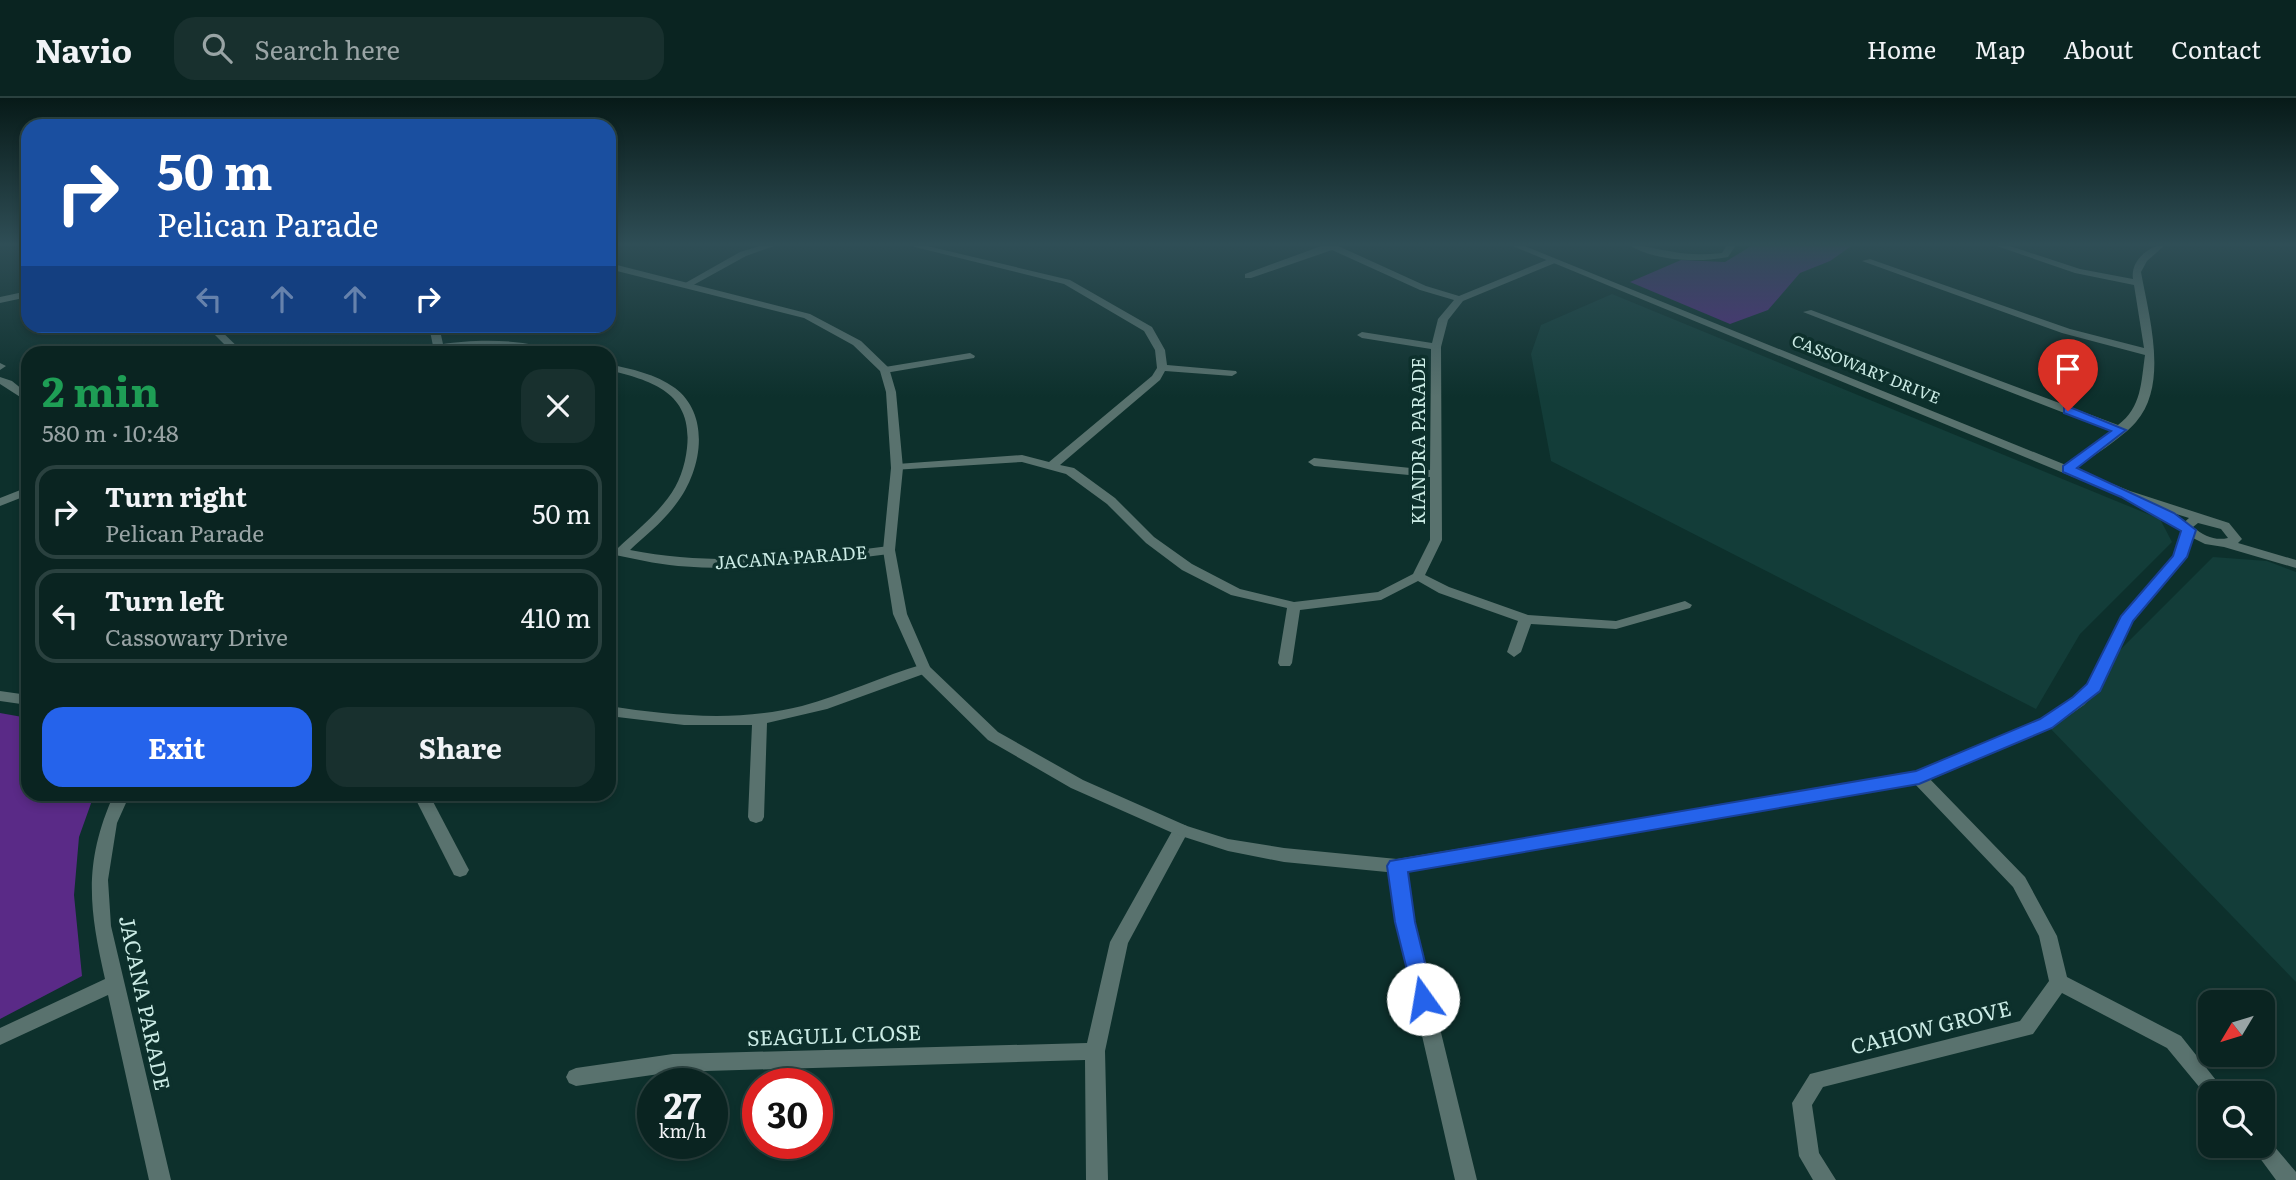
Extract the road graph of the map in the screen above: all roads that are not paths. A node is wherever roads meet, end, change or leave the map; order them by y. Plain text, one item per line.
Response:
1 (724, 295) edge
2 (1090, 295) edge
3 (1448, 295) edge
4 (1468, 295) edge
5 (1638, 295) edge
6 (1965, 295) edge
7 (2141, 295) edge
8 (1460, 299) junction
9 (1808, 312) dead end
10 (218, 333) edge
11 (1362, 335) dead end
12 (232, 346) edge
13 (449, 346) edge
14 (515, 346) edge
15 (1436, 347) junction
16 (2150, 353) junction
17 (970, 356) dead end
18 (1162, 368) junction
19 (616, 369) edge
20 (885, 370) junction
21 (1232, 373) dead end
22 (0, 380) edge
23 (21, 393) edge
24 (2120, 430) junction
25 (1314, 462) dead end
26 (1051, 466) junction
27 (897, 468) junction
28 (2068, 469) junction
29 (1437, 474) junction
30 (21, 494) edge
31 (2126, 494) junction
32 (0, 502) edge
33 (2203, 519) junction
34 (2188, 528) junction
35 (2230, 530) junction
36 (2218, 543) junction
37 (616, 550) edge
38 (889, 550) junction
39 (616, 551) edge
40 (2180, 557) junction
41 (2296, 562) edge
42 (1418, 576) junction
43 (1685, 605) dead end
44 (1294, 606) junction
45 (1526, 619) junction
46 (1514, 652) dead end
47 (1285, 663) dead end
48 (924, 669) junction
49 (0, 696) edge
50 (21, 699) edge
51 (616, 712) edge
52 (760, 719) junction
53 (1919, 778) junction
54 (119, 801) edge
55 (425, 801) edge
56 (756, 817) dead end
57 (1181, 830) junction
58 (1397, 866) junction
59 (460, 870) dead end
60 (2059, 982) junction
61 (115, 983) junction
62 (0, 1037) edge
63 (1095, 1051) junction
64 (576, 1077) dead end
65 (2206, 1081) edge
66 (2270, 1158) edge
67 (160, 1180) edge
68 (1097, 1180) edge
69 (1466, 1180) edge
70 (1825, 1180) edge
71 (2289, 1180) edge

1 - 20 street
2 - 18 street
3 - 8 street
4 - 8 street
5 - 28 street, CASSOWARY DRIVE
6 - 16 street
7 - 16 street
8 - 15 street, KIANDRA PARADE
9 - 24 street
10 - 12 street
11 - 15 street
13 - 14 street
15 - 29 street, KIANDRA PARADE
16 - 24 street
17 - 20 street
18 - 21 street
18 - 26 street
19 - 37 street
20 - 27 street
22 - 23 street
24 - 28 street
25 - 29 street
26 - 27 street
26 - 44 street
27 - 38 street
28 - 31 street, CASSOWARY DRIVE
29 - 42 street, KIANDRA PARADE
30 - 32 street
31 - 33 street, CASSOWARY DRIVE
31 - 34 street, CASSOWARY DRIVE
33 - 34 street
33 - 35 street, CASSOWARY DRIVE
34 - 36 street, CASSOWARY DRIVE
34 - 40 street
35 - 36 street
35 - 41 street
36 - 40 street
36 - 41 street
38 - 39 street, JACANA PARADE
38 - 48 street
40 - 53 street
42 - 44 street
42 - 45 street
43 - 45 street
44 - 47 street
45 - 46 street
48 - 52 street
48 - 57 street
49 - 50 street
51 - 52 street
52 - 56 street
53 - 58 street
53 - 60 street
54 - 61 street, JACANA PARADE
55 - 59 street
57 - 58 street
57 - 63 street
58 - 69 street
60 - 65 street
60 - 70 street, CAHOW GROVE
61 - 62 street
61 - 67 street, JACANA PARADE
63 - 64 street, SEAGULL CLOSE
63 - 68 street
66 - 71 street

